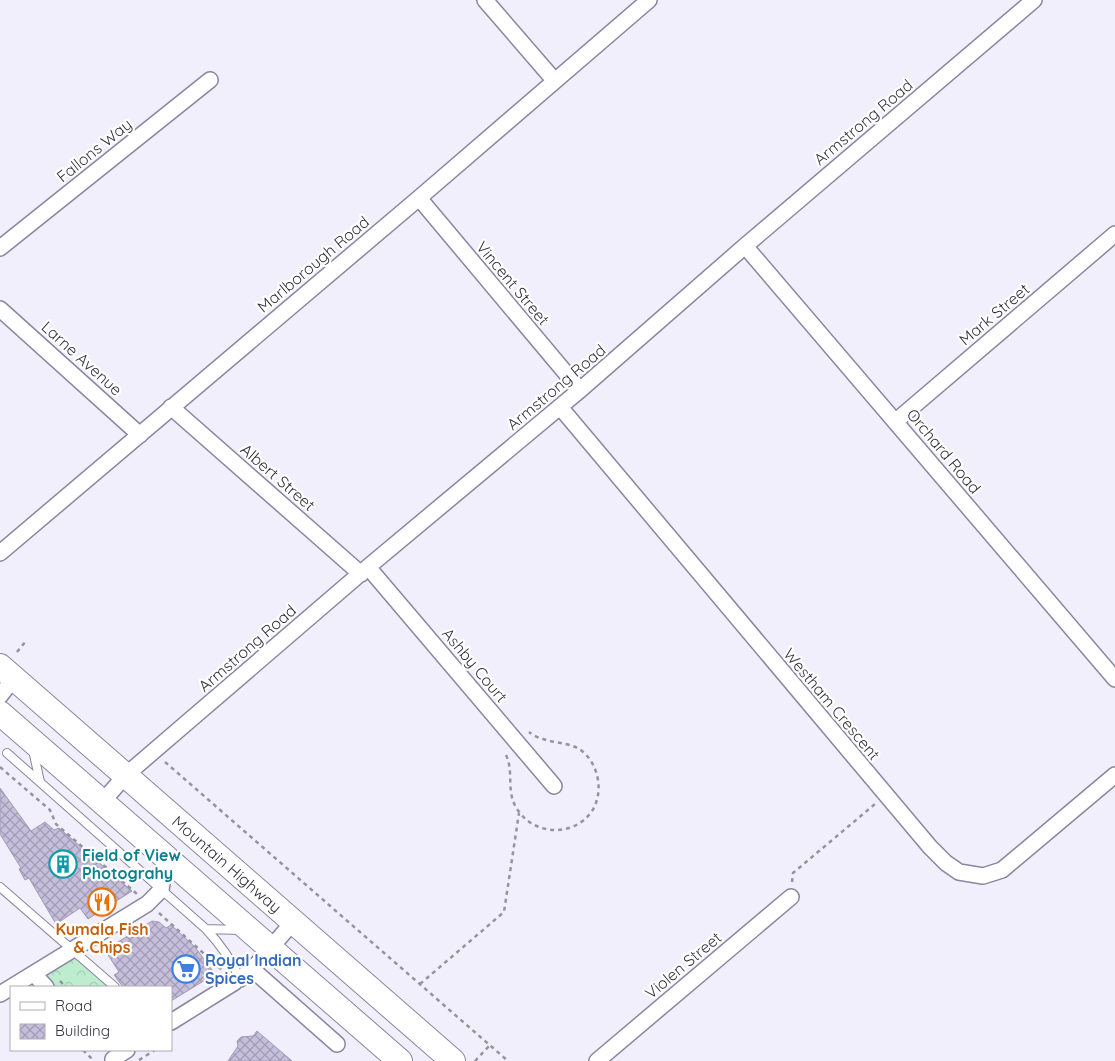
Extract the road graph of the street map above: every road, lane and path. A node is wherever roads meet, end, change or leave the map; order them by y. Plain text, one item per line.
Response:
1 (485, 0) edge
2 (648, 0) edge
3 (1034, 0) edge
4 (210, 80) dead end
5 (554, 80) junction
6 (419, 198) junction
7 (1115, 234) edge
8 (745, 246) junction
9 (0, 248) edge
10 (0, 309) edge
11 (580, 390) junction
12 (171, 407) junction
13 (560, 407) junction
14 (896, 421) junction
15 (140, 435) junction
16 (0, 553) edge
17 (365, 570) junction
18 (26, 641) dead end
19 (8, 673) edge
20 (1115, 679) edge
21 (0, 713) edge
22 (30, 738) junction
23 (7, 753) dead end
24 (160, 758) dead end
25 (0, 767) edge
26 (126, 775) junction
27 (1115, 775) edge
28 (40, 782) junction
29 (554, 786) dead end
30 (886, 794) junction
31 (103, 801) junction
32 (519, 812) dead end
33 (166, 857) junction
34 (0, 887) edge
35 (161, 890) junction
36 (135, 893) dead end
37 (791, 897) joint
38 (154, 909) dead end
39 (293, 922) junction
40 (206, 929) junction
41 (250, 931) junction
42 (271, 948) junction
43 (72, 950) junction
44 (252, 969) junction
45 (34, 974) junction
46 (233, 977) junction
47 (420, 984) junction
48 (14, 986) edge
49 (45, 986) edge
50 (114, 986) edge
51 (172, 1021) edge
52 (337, 1044) dead end
53 (490, 1045) junction
54 (85, 1051) edge
55 (125, 1051) edge
56 (153, 1051) edge
57 (110, 1057) edge
58 (94, 1061) edge
59 (137, 1061) edge
60 (400, 1061) edge
61 (453, 1061) edge
62 (475, 1061) edge
63 (508, 1061) edge
64 (597, 1061) edge

1 - 5 street
2 - 5 street, Marlborough Road
3 - 8 street, Armstrong Road
4 - 9 street, Fallons Way
5 - 6 street, Marlborough Road
6 - 11 street, Vincent Street
6 - 12 street, Marlborough Road
7 - 14 street, Mark Street
8 - 11 street, Armstrong Road
8 - 14 street, Orchard Road
10 - 15 street, Larne Avenue
11 - 13 street, Armstrong Road
12 - 15 street, Marlborough Road
12 - 17 street, Albert Street
13 - 17 street, Armstrong Road
13 - 30 street, Westham Crescent
14 - 20 street, Orchard Road
15 - 16 street, Marlborough Road
17 - 26 street, Armstrong Road
17 - 29 street, Ashby Court
18 - 19 path
19 - 26 main road, Mountain Highway
21 - 22 main road
22 - 28 lane
22 - 31 main road
23 - 28 lane
24 - 47 path
25 - 36 path
26 - 31 street, Armstrong Road
26 - 39 main road, Mountain Highway
27 - 30 street, Westham Crescent
28 - 35 lane
30 - 37 path
31 - 33 main road
32 - 47 path
33 - 35 street
33 - 41 main road
34 - 43 lane
35 - 40 lane
35 - 43 street
37 - 64 street, Violen Street
38 - 46 path
39 - 42 street
39 - 61 main road, Mountain Highway
40 - 41 lane
40 - 46 lane
41 - 42 main road
42 - 44 street
42 - 60 main road
43 - 45 street
43 - 50 lane
44 - 46 street
44 - 52 street
45 - 48 street
45 - 49 street
46 - 51 street
47 - 53 path
53 - 62 path
53 - 63 path
54 - 58 path
55 - 57 street
56 - 59 path

